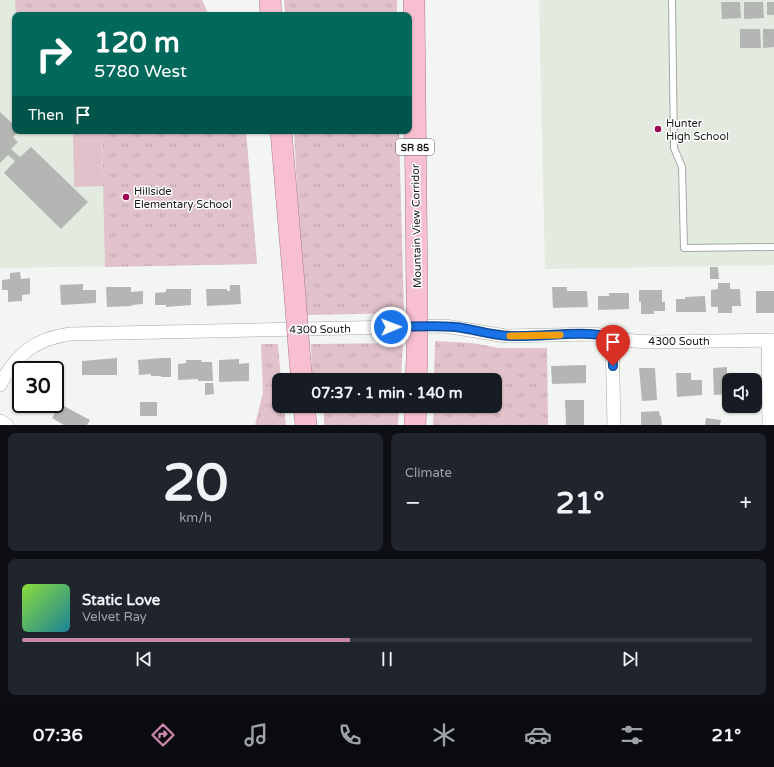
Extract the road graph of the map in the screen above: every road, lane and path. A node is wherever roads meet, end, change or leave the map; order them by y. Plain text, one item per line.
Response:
1 (270, 0) edge
2 (414, 0) edge
3 (672, 0) edge
4 (271, 12) edge
5 (281, 134) edge
6 (774, 247) edge
7 (612, 337) junction
8 (771, 340) edge
9 (301, 370) edge
10 (416, 373) edge
11 (0, 385) edge
12 (305, 413) edge
13 (416, 413) edge
14 (0, 421) edge
15 (7, 425) edge
16 (306, 425) edge
17 (415, 425) edge
18 (614, 425) edge
19 (769, 425) edge

1 - 4 highway
2 - 10 highway, Mountain View Corridor / SR 85, bridge
3 - 6 lane
5 - 9 highway, bridge
7 - 8 street, 4300 South
7 - 11 street, 4300 South
7 - 18 street
8 - 19 street
12 - 16 highway
13 - 17 highway
14 - 15 street

